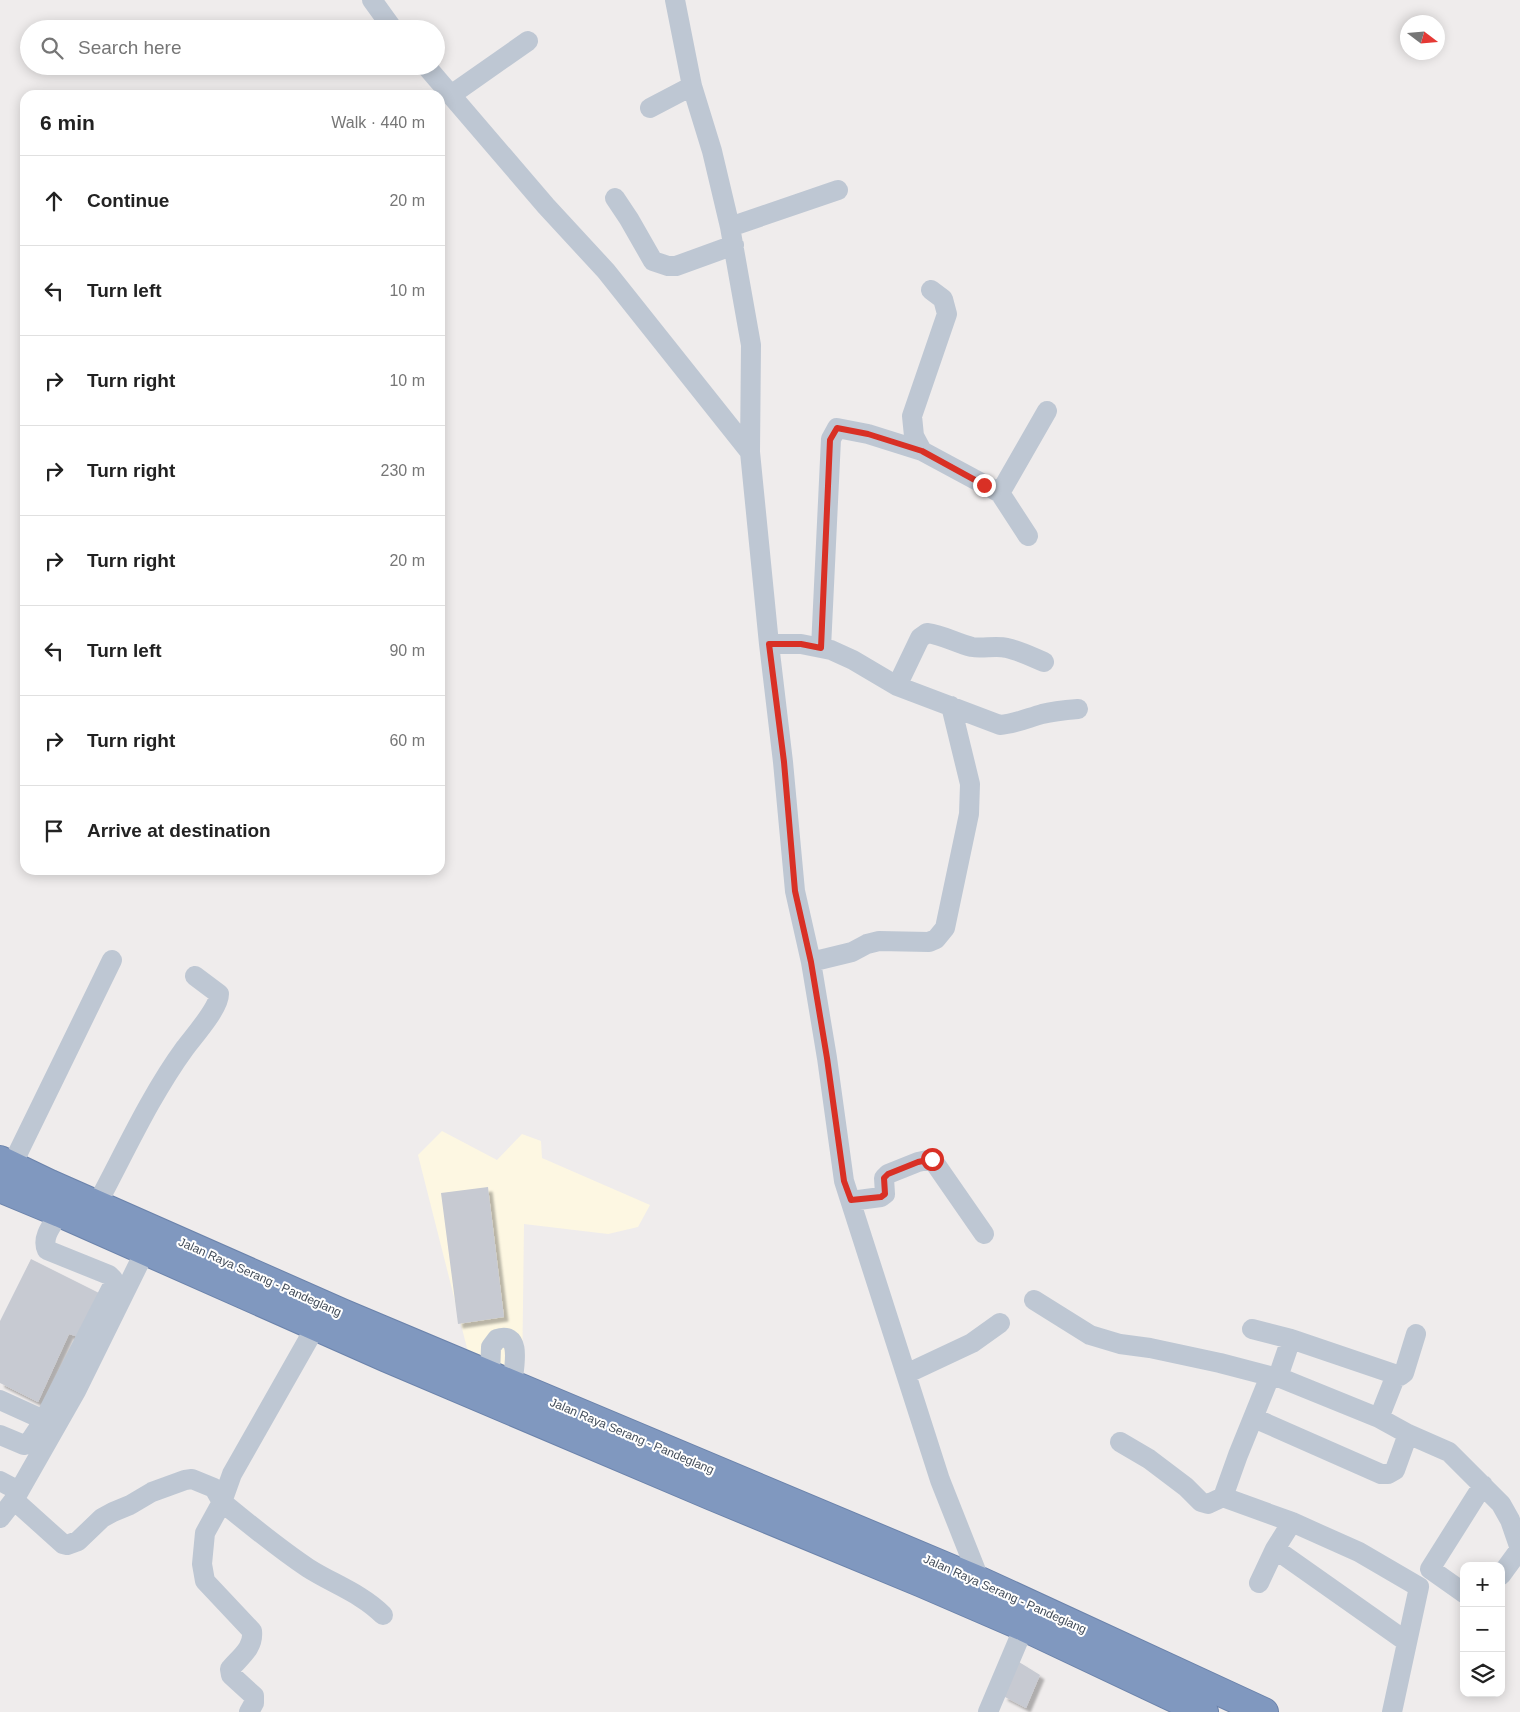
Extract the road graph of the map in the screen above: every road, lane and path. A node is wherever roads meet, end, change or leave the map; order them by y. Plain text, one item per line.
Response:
1 (372, 0) edge
2 (675, 0) edge
3 (386, 20) edge
4 (528, 41) dead end
5 (438, 75) edge
6 (692, 86) junction
7 (459, 90) junction
8 (650, 108) dead end
9 (838, 190) dead end
10 (615, 198) dead end
11 (732, 236) junction
12 (931, 290) dead end
13 (1047, 411) dead end
14 (922, 451) junction
15 (750, 452) junction
16 (1000, 493) junction
17 (1028, 536) dead end
18 (769, 644) junction
19 (811, 645) junction
20 (1044, 662) dead end
21 (897, 686) junction
22 (951, 706) junction
23 (1078, 710) dead end
24 (112, 960) dead end
25 (818, 960) junction
26 (195, 976) dead end
27 (4, 1171) edge
28 (851, 1200) junction
29 (98, 1204) junction
30 (60, 1213) junction
31 (984, 1234) dead end
32 (145, 1251) junction
33 (1034, 1300) dead end
34 (1000, 1323) dead end
35 (316, 1326) junction
36 (1252, 1328) dead end
37 (1416, 1334) dead end
38 (1291, 1339) junction
39 (442, 1369) junction
40 (906, 1374) junction
41 (1396, 1375) junction
42 (1274, 1377) junction
43 (0, 1400) edge
44 (1254, 1418) junction
45 (1379, 1418) junction
46 (44, 1420) junction
47 (1408, 1434) junction
48 (0, 1435) edge
49 (1120, 1442) dead end
50 (0, 1481) edge
51 (1483, 1485) junction
52 (17, 1495) junction
53 (1223, 1497) junction
54 (222, 1502) junction
55 (0, 1518) edge
56 (1292, 1522) junction
57 (1275, 1549) junction
58 (1520, 1549) edge
59 (1430, 1569) junction
60 (1505, 1570) edge
61 (980, 1581) junction
62 (1259, 1583) dead end
63 (1419, 1587) junction
64 (1460, 1591) edge
65 (383, 1615) dead end
66 (1024, 1627) junction
67 (1407, 1642) junction
68 (249, 1712) edge
69 (988, 1712) edge
70 (1204, 1712) edge
71 (1264, 1712) edge
72 (1392, 1712) edge

1 - 3 street
2 - 6 street
4 - 7 street
5 - 7 street
6 - 8 street
6 - 11 street
7 - 15 street
9 - 11 street
10 - 11 street
11 - 15 street
12 - 14 street
13 - 16 street
14 - 16 street
14 - 19 street
15 - 18 street
16 - 17 street
18 - 19 street
18 - 25 street
19 - 21 street
20 - 21 street
21 - 22 street
22 - 23 street
22 - 25 street
24 - 27 street
25 - 28 street
26 - 29 street
27 - 29 highway, Jalan Raya Serang - Pandeglang
27 - 30 highway, Jalan Raya Serang - Pandeglang
28 - 31 street
28 - 40 street
29 - 39 highway, Jalan Raya Serang - Pandeglang
30 - 32 highway, Jalan Raya Serang - Pandeglang
30 - 46 street
32 - 35 highway, Jalan Raya Serang - Pandeglang
32 - 52 street
33 - 42 street
34 - 40 street
35 - 39 highway, Jalan Raya Serang - Pandeglang
35 - 54 street
36 - 38 street
37 - 41 street
38 - 41 street
38 - 42 street
39 - 61 highway, Jalan Raya Serang - Pandeglang
39 - 66 highway, Jalan Raya Serang - Pandeglang
40 - 61 street
41 - 45 street
42 - 44 street
42 - 45 street
43 - 46 street
44 - 47 street
44 - 53 street
45 - 47 street
46 - 48 street
47 - 51 street
49 - 53 street
50 - 52 street
51 - 58 street
51 - 59 street
52 - 54 street
52 - 55 street
53 - 56 street
54 - 65 street
54 - 68 street
56 - 57 street
56 - 63 street
57 - 62 street
57 - 67 street
58 - 60 street
59 - 63 street
59 - 64 street
61 - 71 highway, Jalan Raya Serang - Pandeglang
63 - 67 street
66 - 69 street
66 - 70 highway, Jalan Raya Serang - Pandeglang
67 - 72 street

